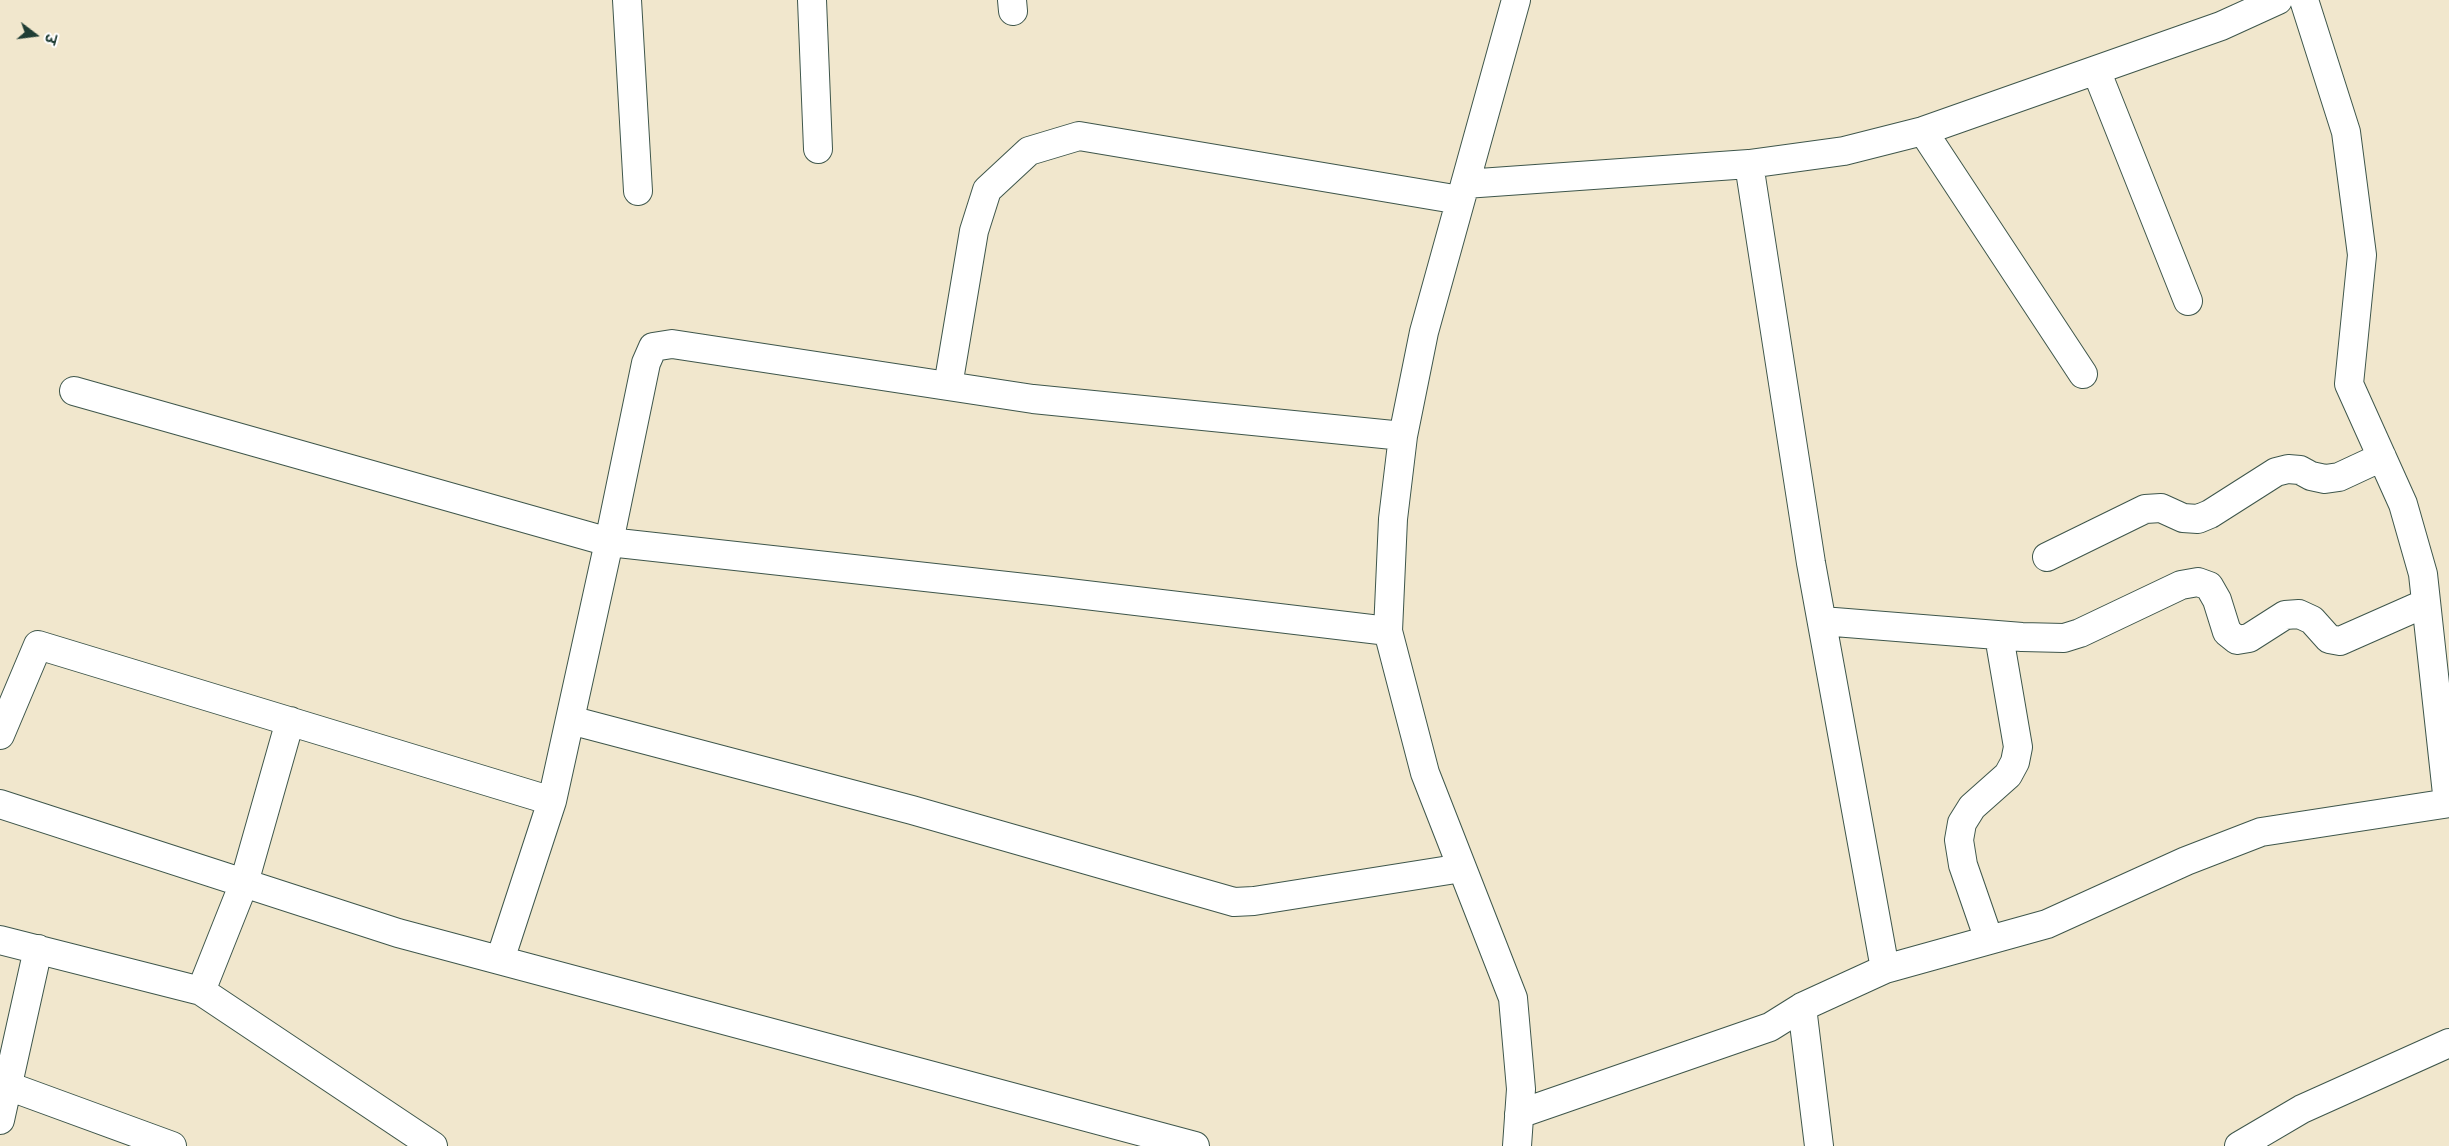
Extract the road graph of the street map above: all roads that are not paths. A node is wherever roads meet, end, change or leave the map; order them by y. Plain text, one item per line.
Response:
1 (627, 0) edge
2 (812, 0) edge
3 (1516, 0) edge
4 (2278, 0) edge
5 (2304, 0) edge
6 (2096, 70) junction
7 (1923, 131) junction
8 (818, 149) dead end
9 (1749, 164) junction
10 (638, 191) dead end
11 (1462, 192) junction
12 (2188, 302) dead end
13 (2083, 374) dead end
14 (948, 386) junction
15 (74, 391) dead end
16 (1403, 436) junction
17 (2382, 457) junction
18 (609, 542) junction
19 (2047, 557) dead end
20 (2426, 603) junction
21 (1822, 621) junction
22 (1388, 631) junction
23 (1999, 636) junction
24 (570, 720) junction
25 (290, 721) junction
26 (0, 735) edge
27 (552, 801) junction
28 (2448, 803) edge
29 (0, 804) edge
30 (1462, 868) junction
31 (244, 883) junction
32 (0, 940) edge
33 (1988, 940) junction
34 (38, 949) junction
35 (500, 960) junction
36 (1885, 969) junction
37 (201, 991) junction
38 (1802, 1007) junction
39 (2449, 1043) edge
40 (8, 1086) junction
41 (1519, 1114) junction
42 (0, 1120) edge
43 (2252, 1142) edge
44 (172, 1146) edge
45 (433, 1146) edge
46 (1195, 1146) edge
47 (1517, 1146) edge
48 (1819, 1146) edge

1 - 10 street
2 - 8 street
3 - 11 street
4 - 6 street
5 - 17 street
6 - 7 street
6 - 12 street
7 - 9 street
7 - 13 street
9 - 11 street
9 - 21 street
11 - 14 street
11 - 16 street
14 - 16 street
14 - 18 street
15 - 18 street
16 - 22 street
17 - 19 street
17 - 20 street
18 - 22 street
18 - 24 street
20 - 23 street
20 - 28 street
21 - 23 street
21 - 36 street
22 - 30 street
23 - 33 street
24 - 27 street
24 - 30 street
25 - 26 street
25 - 27 street
25 - 31 street
27 - 35 street
28 - 33 street
29 - 31 street
30 - 41 street
31 - 35 street
31 - 37 street
32 - 34 street
33 - 36 street
34 - 37 street
34 - 40 street
35 - 46 street
36 - 38 street
37 - 45 street
38 - 41 street
38 - 48 street
39 - 43 street
40 - 42 street
40 - 44 street
41 - 47 street

